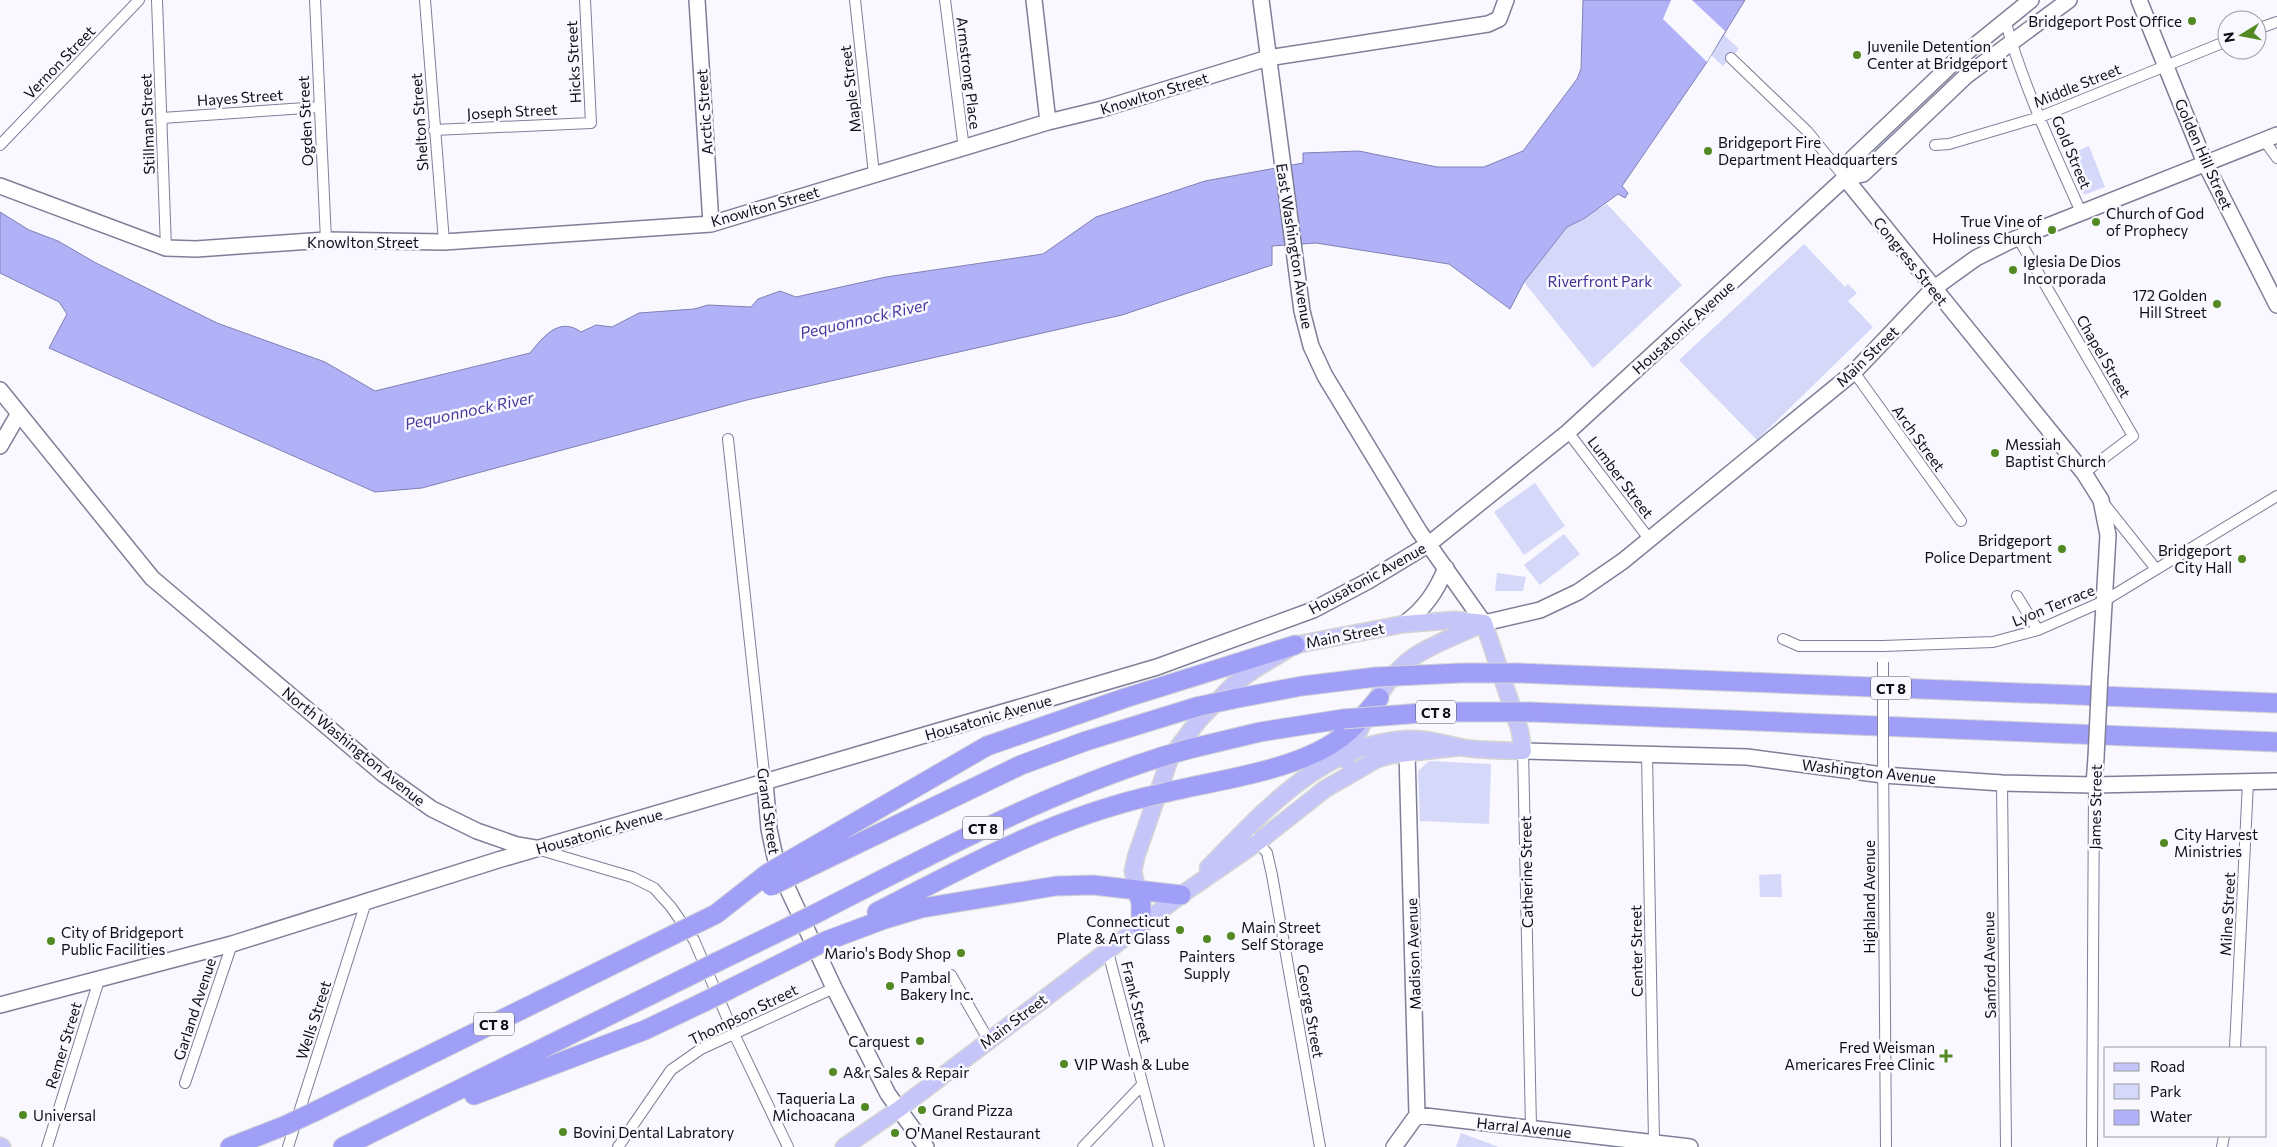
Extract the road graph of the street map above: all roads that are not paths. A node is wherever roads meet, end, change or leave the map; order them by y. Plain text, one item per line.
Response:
1 (139, 0) edge
2 (157, 0) edge
3 (315, 0) edge
4 (425, 0) edge
5 (585, 0) edge
6 (697, 0) edge
7 (854, 0) edge
8 (945, 0) edge
9 (1034, 0) edge
10 (1261, 0) edge
11 (1506, 0) edge
12 (2030, 0) edge
13 (2069, 0) edge
14 (2139, 0) edge
15 (2005, 20) junction
16 (2011, 41) junction
17 (2217, 45) edge
18 (1268, 58) junction
19 (1731, 58) dead end
20 (2164, 65) junction
21 (320, 107) junction
22 (2040, 117) junction
23 (162, 118) junction
24 (1048, 122) junction
25 (591, 123) joint
26 (434, 130) junction
27 (2271, 137) edge
28 (1935, 145) dead end
29 (0, 146) edge
30 (964, 149) junction
31 (2277, 158) edge
32 (2205, 163) junction
33 (874, 174) junction
34 (1845, 178) junction
35 (0, 186) edge
36 (2081, 212) junction
37 (711, 224) junction
38 (2018, 238) junction
39 (326, 240) junction
40 (444, 242) junction
41 (166, 248) junction
42 (1933, 289) junction
43 (2277, 305) edge
44 (1854, 372) junction
45 (0, 390) edge
46 (18, 414) junction
47 (1568, 432) junction
48 (728, 439) dead end
49 (0, 446) edge
50 (2084, 472) junction
51 (2277, 496) edge
52 (2101, 500) junction
53 (1961, 521) dead end
54 (1650, 540) junction
55 (1429, 544) junction
56 (1446, 568) junction
57 (2156, 570) junction
58 (2017, 596) dead end
59 (2104, 601) junction
60 (1484, 623) junction
61 (1404, 624) junction
62 (2038, 630) junction
63 (1783, 639) dead end
64 (1295, 645) junction
65 (1883, 646) junction
66 (1379, 698) junction
67 (2273, 703) edge
68 (2277, 742) edge
69 (1407, 746) junction
70 (1523, 751) junction
71 (1349, 754) junction
72 (1647, 754) junction
73 (1883, 775) junction
74 (2277, 781) edge
75 (765, 782) junction
76 (2248, 782) junction
77 (2002, 783) junction
78 (2094, 784) junction
79 (1325, 789) junction
80 (1247, 828) junction
81 (1258, 842) junction
82 (537, 849) junction
83 (790, 869) junction
84 (1137, 890) junction
85 (1181, 895) junction
86 (366, 902) junction
87 (1141, 925) junction
88 (826, 941) junction
89 (232, 944) junction
90 (1108, 952) junction
91 (951, 975) dead end
92 (99, 980) junction
93 (834, 988) junction
94 (0, 1005) edge
95 (734, 1034) junction
96 (988, 1039) junction
97 (2234, 1047) edge
98 (185, 1083) dead end
99 (1142, 1085) junction
100 (898, 1109) junction
101 (1417, 1115) junction
102 (1531, 1127) junction
103 (383, 1128) junction
104 (1653, 1145) edge
105 (47, 1147) edge
106 (230, 1147) edge
107 (288, 1147) edge
108 (343, 1147) edge
109 (618, 1147) edge
110 (788, 1147) edge
111 (844, 1147) edge
112 (926, 1147) edge
113 (1083, 1147) edge
114 (1159, 1147) edge
115 (1320, 1147) edge
116 (1394, 1147) edge
117 (1690, 1147) edge
118 (1886, 1147) edge
119 (2006, 1147) edge
120 (2092, 1147) edge

1 - 29 street, Vernon Street
2 - 23 street, Stillman Street
3 - 21 street, Ogden Street
4 - 26 street, Shelton Street
5 - 25 street, Hicks Street
6 - 37 main road, Arctic Street
7 - 33 street, Maple Street
8 - 30 street, Armstrong Place
9 - 24 main road
10 - 18 main road, East Washington Avenue
11 - 18 main road, Knowlton Street
12 - 15 main road
13 - 16 main road
14 - 20 main road, Golden Hill Street
15 - 16 street, Gold Street
15 - 34 main road
16 - 22 street, Gold Street
16 - 34 main road
17 - 20 street, Middle Street
18 - 24 main road, Knowlton Street
18 - 55 main road, East Washington Avenue
19 - 34 street, Congress Street
20 - 22 street, Middle Street
20 - 32 main road, Golden Hill Street
21 - 23 street, Hayes Street
21 - 39 street, Ogden Street
22 - 28 street, Middle Street
22 - 36 street, Gold Street
23 - 41 street, Stillman Street
24 - 30 main road, Knowlton Street
25 - 26 street, Joseph Street
26 - 40 street, Shelton Street
27 - 31 street
27 - 32 main road, Main Street
30 - 33 main road, Knowlton Street
32 - 36 main road, Main Street
32 - 43 main road, Golden Hill Street
33 - 37 main road, Knowlton Street
34 - 42 main road, Congress Street
34 - 47 main road, Housatonic Avenue
35 - 41 main road, Knowlton Street
36 - 38 main road, Main Street
37 - 40 main road, Knowlton Street
38 - 42 main road, Main Street
38 - 50 street, Chapel Street
39 - 40 main road, Knowlton Street
39 - 41 main road, Knowlton Street
42 - 44 main road, Main Street
42 - 50 main road, Congress Street
44 - 53 street, Arch Street
44 - 54 main road, Main Street
45 - 46 main road, North Washington Avenue
46 - 49 main road
46 - 82 main road, North Washington Avenue
47 - 54 street, Lumber Street
47 - 55 main road, Housatonic Avenue
48 - 75 street, Grand Street
50 - 52 main road, James Street
51 - 57 street, Lyon Terrace
52 - 57 street
52 - 59 main road, James Street
54 - 60 main road, Main Street
55 - 56 main road, East Washington Avenue
55 - 75 main road, Housatonic Avenue
56 - 60 main road, East Washington Avenue
56 - 61 main road, Main Street
57 - 59 street, Lyon Terrace
58 - 62 street
59 - 62 street, Lyon Terrace
59 - 78 main road, James Street, bridge
60 - 61 main road, Main Street
60 - 66 main road, Main Street
60 - 70 main road, Catherine Street
61 - 64 main road, Main Street
62 - 65 street, Lyon Terrace
63 - 65 street, Lyon Terrace
64 - 83 highway
64 - 84 main road, Main Street
65 - 73 street, Highland Avenue, bridge
66 - 71 main road, Main Street
66 - 88 highway, bridge
67 - 83 highway, CT 8, bridge
68 - 103 highway, CT 8, bridge
69 - 70 main road, Washington Avenue
69 - 71 main road, Main Street
69 - 79 main road, Main Street
69 - 101 main road, Madison Avenue
70 - 72 main road, Washington Avenue
70 - 102 street, Catherine Street
71 - 79 main road, Main Street
71 - 80 main road, Main Street
72 - 73 main road, Washington Avenue
72 - 104 street, Center Street
73 - 77 main road, Washington Avenue
73 - 118 street, Highland Avenue
74 - 76 main road, Washington Avenue
75 - 82 main road, Housatonic Avenue
75 - 93 main road, Grand Street
76 - 78 main road, Washington Avenue
76 - 97 street, Milne Street
77 - 78 main road, Washington Avenue
77 - 119 street, Sanford Avenue
78 - 120 street, James Street
79 - 81 main road, Main Street
80 - 81 street, George Street
80 - 85 main road, Main Street
81 - 85 main road, Main Street
81 - 115 street, George Street
82 - 86 main road, Housatonic Avenue
82 - 95 street, North Washington Avenue
83 - 106 highway, CT 8, bridge
84 - 85 highway
84 - 87 highway
84 - 88 highway
85 - 87 main road, Main Street
86 - 89 main road, Housatonic Avenue
86 - 107 street, Wells Street
87 - 90 main road, Main Street
88 - 103 highway, bridge
89 - 92 main road, Housatonic Avenue
89 - 98 street, Garland Avenue
90 - 96 main road, Main Street
90 - 99 street, Frank Street
91 - 96 street
92 - 94 main road, Housatonic Avenue
92 - 105 street, Remer Street
93 - 95 street, Thompson Street
93 - 100 main road, Grand Street
95 - 109 street, Thompson Street
95 - 110 street, North Washington Avenue
96 - 100 main road, Main Street
99 - 113 street
99 - 114 street, Frank Street
100 - 111 main road, Main Street
100 - 112 main road, Grand Street
101 - 102 main road, Harral Avenue
101 - 116 main road
102 - 104 main road, Harral Avenue
103 - 108 highway, CT 8
104 - 117 main road, Harral Avenue

